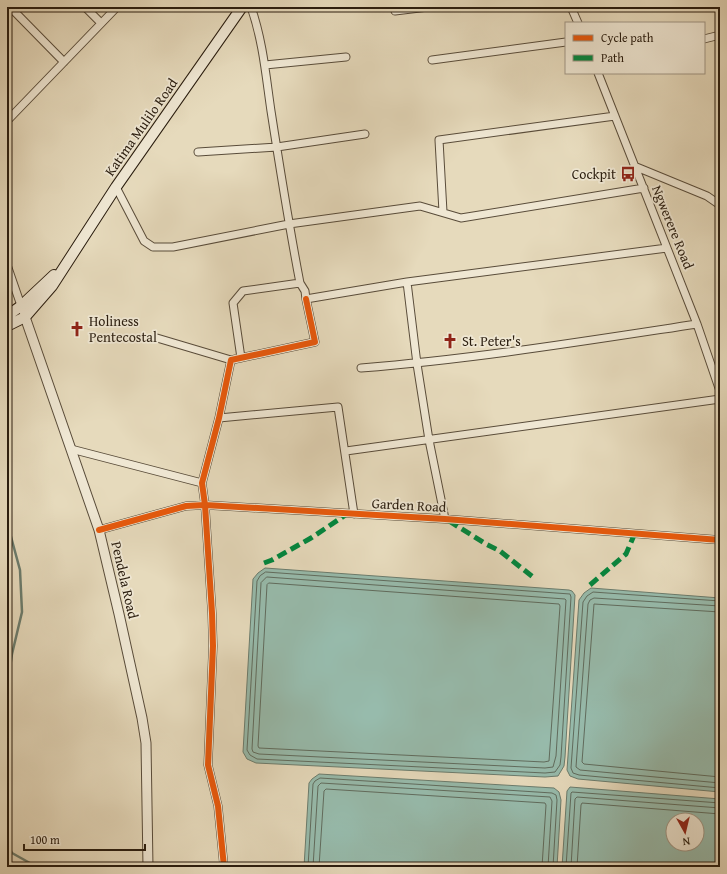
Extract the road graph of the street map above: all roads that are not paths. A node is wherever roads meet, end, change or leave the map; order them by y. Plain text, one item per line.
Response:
1 (10, 7) edge
2 (85, 7) edge
3 (117, 7) edge
4 (242, 7) edge
5 (251, 7) edge
6 (428, 7) edge
7 (571, 7) edge
8 (395, 11) dead end
9 (578, 22) edge
10 (101, 23) junction
11 (720, 35) edge
12 (705, 39) edge
13 (565, 42) edge
14 (346, 57) dead end
15 (432, 60) dead end
16 (64, 62) junction
17 (265, 65) junction
18 (598, 74) edge
19 (614, 116) junction
20 (7, 121) edge
21 (365, 134) dead end
22 (277, 146) junction
23 (198, 152) dead end
24 (634, 166) junction
25 (116, 187) junction
26 (644, 188) junction
27 (720, 205) edge
28 (443, 212) junction
29 (289, 224) junction
30 (667, 248) junction
31 (66, 265) junction
32 (7, 266) edge
33 (300, 282) junction
34 (407, 282) junction
35 (306, 299) junction
36 (21, 306) junction
37 (7, 316) edge
38 (25, 317) junction
39 (697, 324) junction
40 (7, 326) edge
41 (157, 338) dead end
42 (241, 358) junction
43 (231, 360) junction
44 (417, 364) junction
45 (361, 368) dead end
46 (720, 391) edge
47 (720, 399) edge
48 (219, 418) junction
49 (429, 440) junction
50 (71, 449) junction
51 (346, 451) junction
52 (202, 483) junction
53 (205, 505) junction
54 (354, 514) junction
55 (445, 519) junction
56 (99, 530) junction
57 (720, 540) edge
58 (148, 867) edge
59 (224, 867) edge

1 - 16 street
2 - 10 street
3 - 10 street
4 - 25 main road, Katima Mulilo Road
5 - 17 street
6 - 8 street
7 - 9 street
10 - 16 street
11 - 12 street
13 - 15 street
14 - 17 street
16 - 20 street
17 - 22 street
18 - 19 street, Ngwerere Road
19 - 24 street, Ngwerere Road
19 - 28 street
21 - 22 street
22 - 23 street
22 - 29 street
24 - 26 street, Ngwerere Road
24 - 27 street
25 - 29 street
25 - 31 main road, Katima Mulilo Road
26 - 28 street
26 - 30 street, Ngwerere Road
28 - 29 street
29 - 33 street
30 - 34 street
30 - 39 street, Ngwerere Road
31 - 36 main road, Katima Mulilo Road
31 - 38 main road, Katima Mulilo Road
32 - 36 street, Pendela Road
33 - 35 street
33 - 42 street
34 - 35 street
34 - 44 street
35 - 42 street
36 - 37 main road, Katima Mulilo Road
36 - 38 street, Pendela Road
38 - 40 main road, Katima Mulilo Road
38 - 50 street, Pendela Road
39 - 44 street
39 - 46 street, Ngwerere Road
41 - 43 street
42 - 43 street
43 - 48 street
44 - 45 street
44 - 49 street
47 - 49 street
48 - 51 street
48 - 52 street
49 - 51 street
49 - 55 street
50 - 52 street
50 - 56 street, Pendela Road
51 - 54 street
52 - 53 street
53 - 54 street, Garden Road
53 - 56 street, Garden Road
53 - 59 street
54 - 55 street, Garden Road
55 - 57 street, Garden Road
56 - 58 street, Pendela Road

